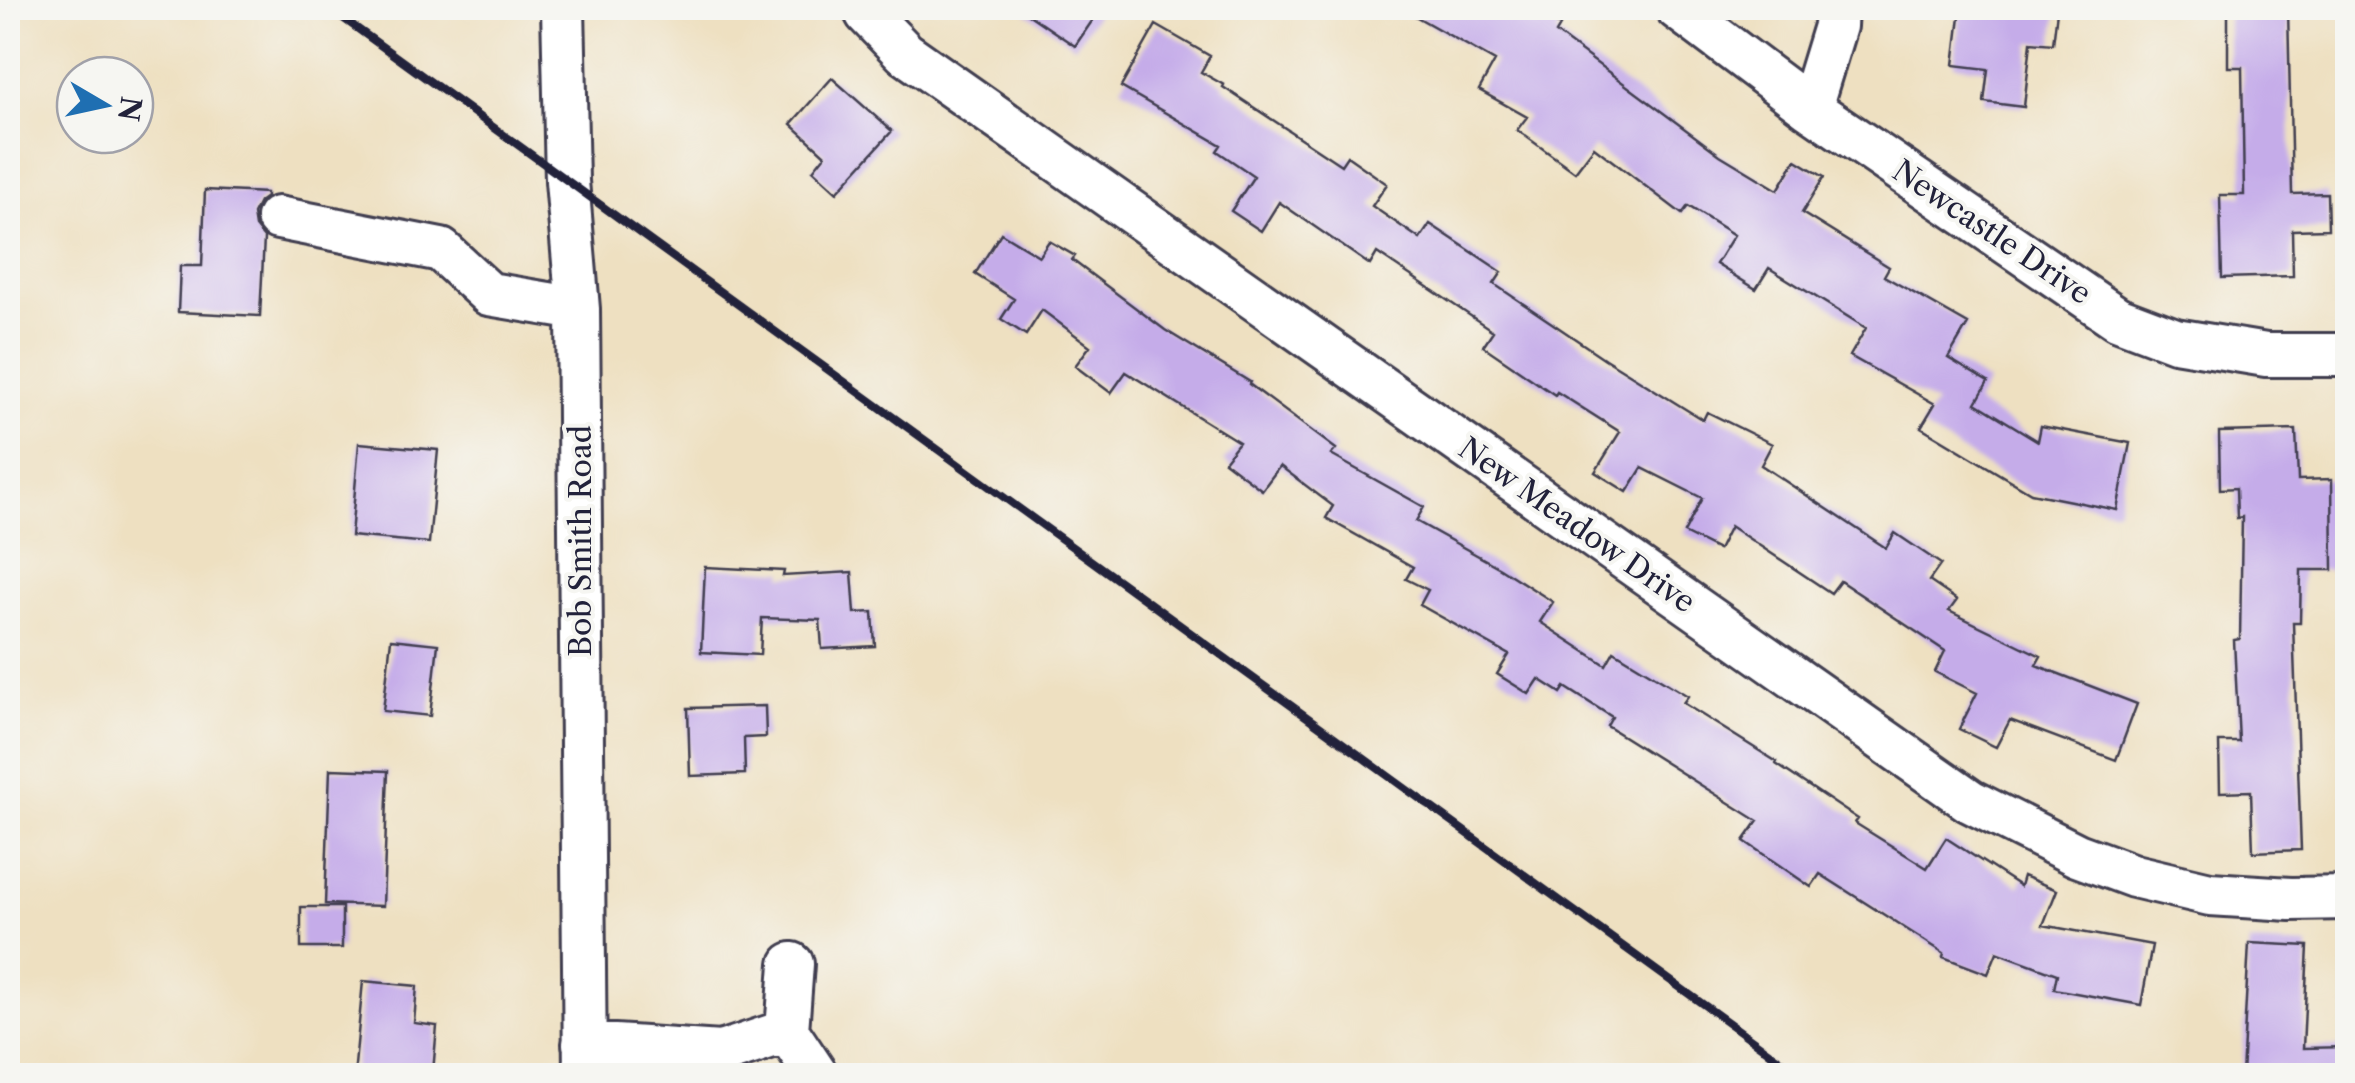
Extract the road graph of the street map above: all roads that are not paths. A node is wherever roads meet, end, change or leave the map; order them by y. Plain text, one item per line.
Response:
1 (563, 8) edge
2 (1677, 8) edge
3 (1836, 8) edge
4 (866, 11) edge
5 (1810, 108) junction
6 (278, 218) dead end
7 (578, 309) junction
8 (2348, 355) edge
9 (2348, 898) edge
10 (792, 964) dead end
11 (787, 1031) junction
12 (585, 1060) edge
13 (817, 1076) edge

1 - 7 street, Bob Smith Road
2 - 5 street, Newcastle Drive
3 - 5 street
4 - 9 street, New Meadow Drive
5 - 8 street, Newcastle Drive
6 - 7 street
7 - 12 street, Bob Smith Road
10 - 11 street
11 - 12 street
11 - 13 street

